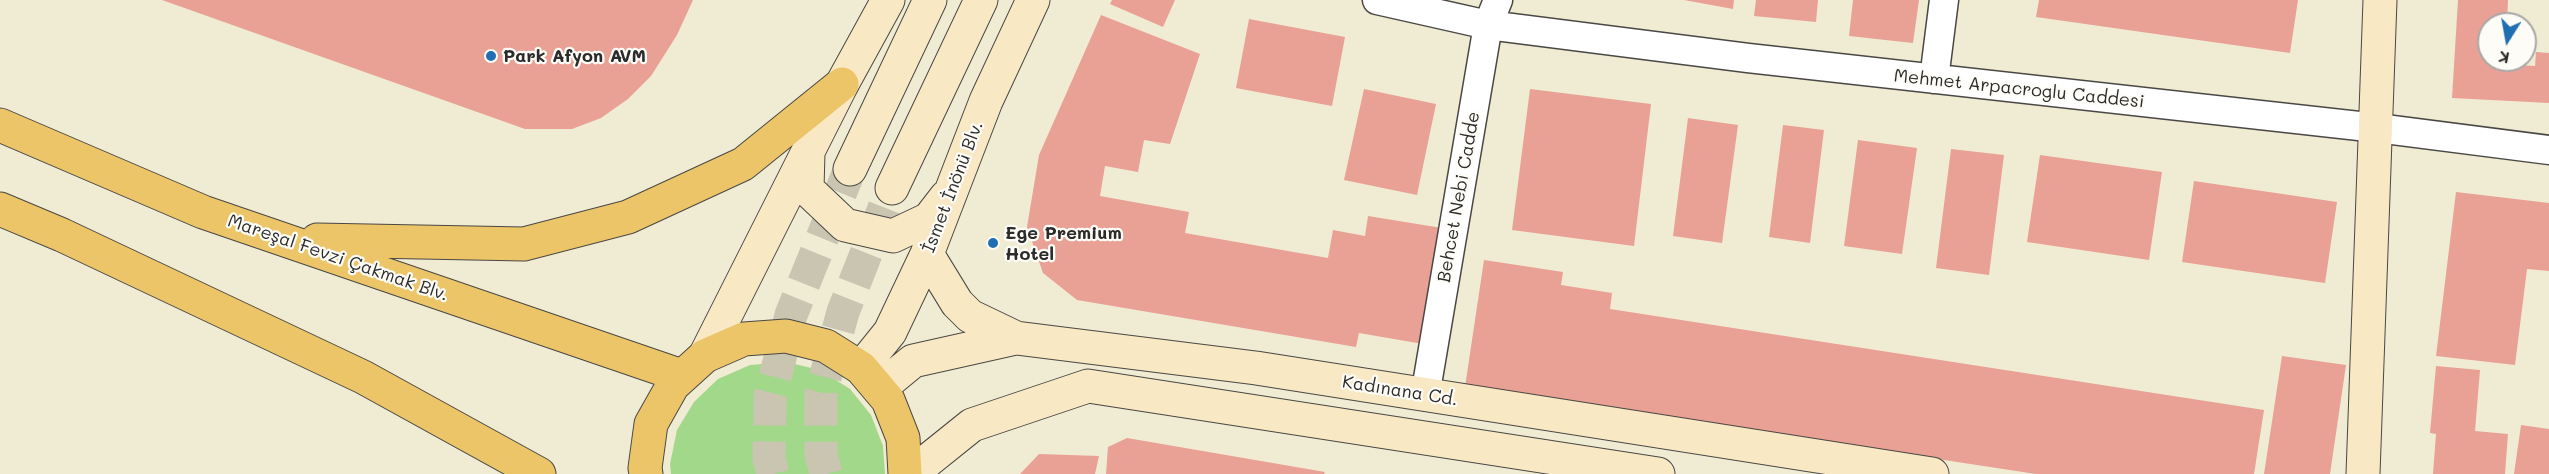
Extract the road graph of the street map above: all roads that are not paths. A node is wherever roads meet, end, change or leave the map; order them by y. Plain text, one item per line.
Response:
1 (888, 0) edge
2 (930, 0) edge
3 (981, 0) edge
4 (1034, 0) edge
5 (1377, 0) edge
6 (1944, 0) edge
7 (2380, 0) edge
8 (1493, 13) edge
9 (1934, 79) junction
10 (842, 84) junction
11 (0, 125) edge
12 (2377, 128) junction
13 (2549, 150) edge
14 (808, 152) junction
15 (850, 169) tunnel mouth
16 (892, 188) tunnel mouth
17 (952, 189) junction
18 (0, 209) edge
19 (283, 240) junction
20 (927, 254) junction
21 (1016, 338) junction
22 (694, 366) junction
23 (870, 379) junction
24 (1425, 396) junction
25 (1590, 469) edge
26 (539, 474) edge
27 (646, 474) edge
28 (905, 474) edge
29 (911, 474) edge
30 (1658, 474) edge
31 (1932, 474) edge
32 (2363, 474) edge

1 - 10 street
2 - 15 street
3 - 16 street
4 - 17 street, İsmet İnönü Blv.
5 - 8 street, Mehmet Arpacroglu Caddesi
6 - 9 street
7 - 12 street
8 - 9 street, Mehmet Arpacroglu Caddesi
8 - 24 street, Behcet Nebi Cadde
9 - 12 street, Mehmet Arpacroglu Caddesi
10 - 14 street
10 - 19 main road
11 - 19 main road, Mareşal Fevzi Çakmak Blv.
12 - 13 street, Mehmet Arpacroglu Caddesi
12 - 32 street
14 - 17 street
14 - 22 street
17 - 20 street, İsmet İnönü Blv.
18 - 26 main road
19 - 22 main road, Mareşal Fevzi Çakmak Blv.
20 - 21 street
20 - 23 street, İsmet İnönü Blv.
21 - 23 street, Kadınana Cd.
21 - 24 street, Kadınana Cd.
22 - 23 main road
22 - 27 main road
23 - 28 main road
24 - 31 street, Kadınana Cd.
25 - 29 street
25 - 30 street

